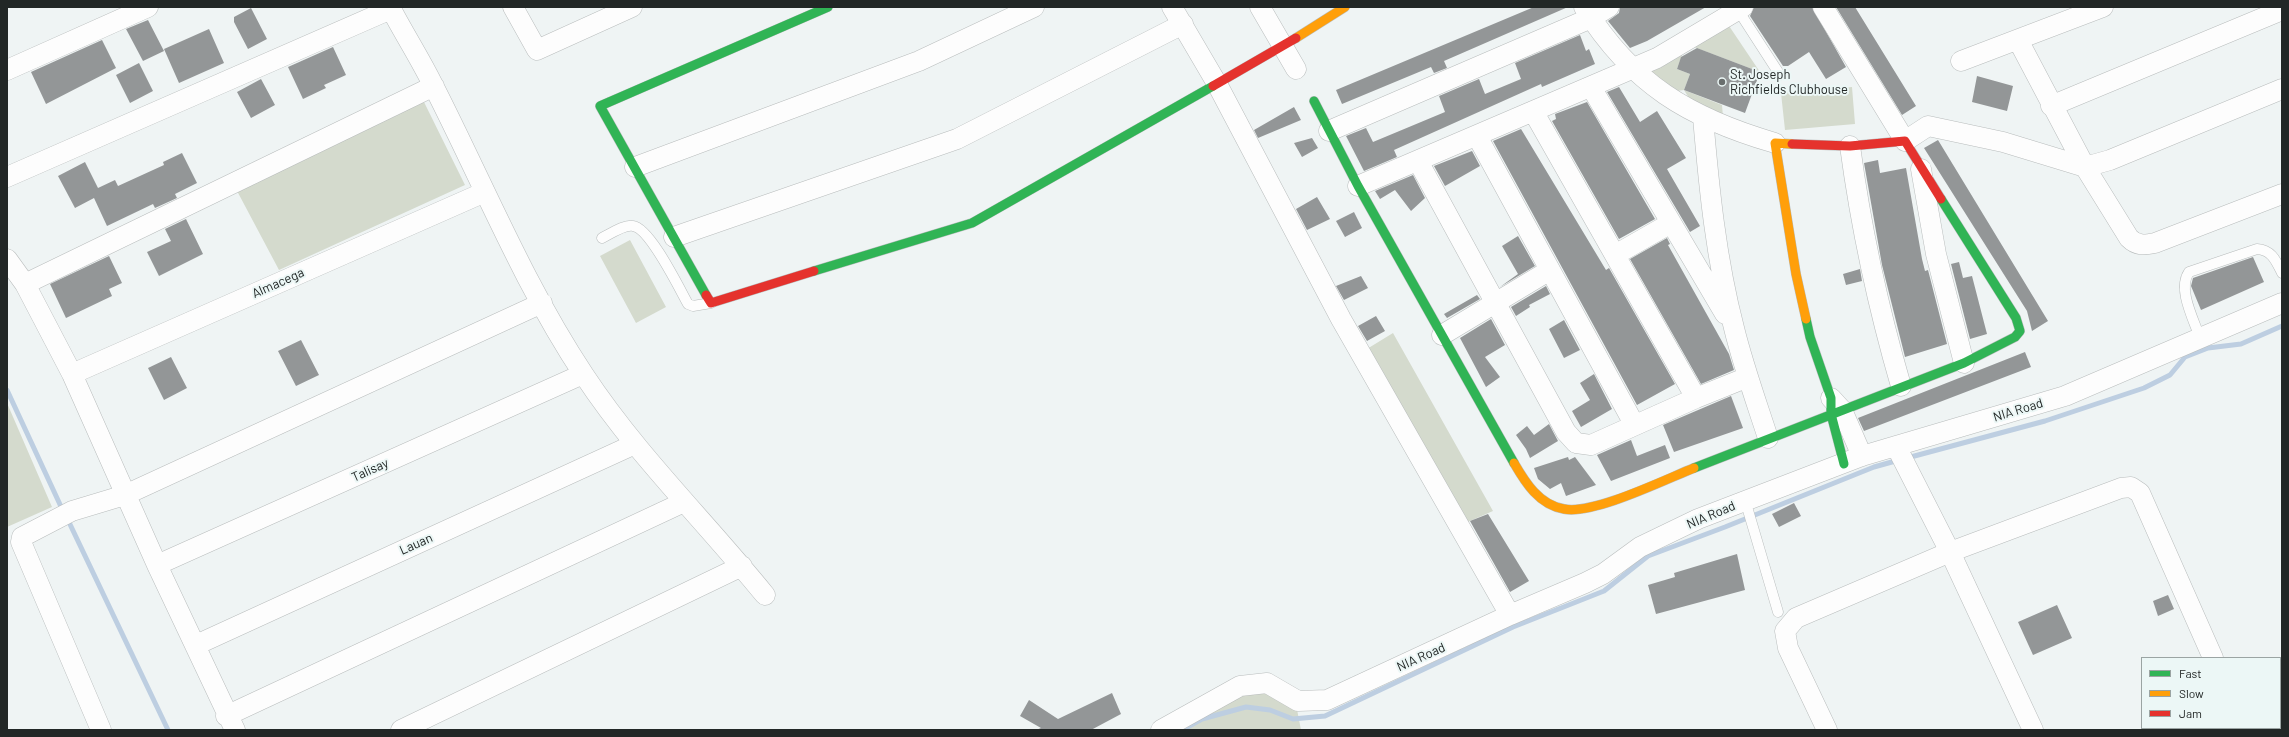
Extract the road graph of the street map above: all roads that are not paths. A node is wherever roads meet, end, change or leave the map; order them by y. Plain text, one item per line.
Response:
1 (148, 7) edge
2 (513, 7) edge
3 (632, 7) edge
4 (828, 7) edge
5 (1034, 7) edge
6 (1172, 7) edge
7 (1260, 7) edge
8 (1345, 7) edge
9 (1609, 7) edge
10 (1823, 7) edge
11 (2103, 7) edge
12 (390, 8) edge
13 (1740, 8) edge
14 (2282, 10) edge
15 (1588, 12) edge
16 (1183, 24) junction
17 (2018, 40) junction
18 (1283, 45) junction
19 (1961, 61) dead end
20 (1296, 69) dead end
21 (1633, 69) junction
22 (7, 70) edge
23 (1780, 75) dead end
24 (1216, 82) junction
25 (434, 86) junction
26 (1591, 86) junction
27 (2282, 89) edge
28 (1314, 101) dead end
29 (2051, 106) junction
30 (1533, 111) junction
31 (1703, 117) junction
32 (1329, 131) junction
33 (1477, 136) junction
34 (1905, 141) junction
35 (1775, 143) junction
36 (1850, 146) junction
37 (1418, 161) junction
38 (635, 167) junction
39 (1921, 167) junction
40 (2085, 167) junction
41 (7, 177) edge
42 (1358, 186) junction
43 (485, 192) junction
44 (2282, 194) edge
45 (1671, 223) junction
46 (674, 237) junction
47 (602, 238) dead end
48 (656, 247) junction
49 (1615, 255) junction
50 (7, 260) edge
51 (1550, 270) junction
52 (2282, 273) edge
53 (25, 284) junction
54 (542, 303) junction
55 (710, 303) junction
56 (2282, 303) edge
57 (1496, 304) junction
58 (1734, 328) junction
59 (1442, 335) junction
60 (2200, 338) junction
61 (1964, 363) junction
62 (72, 374) junction
63 (583, 374) junction
64 (1748, 377) junction
65 (1901, 386) junction
66 (1696, 398) junction
67 (1834, 407) junction
68 (1634, 424) junction
69 (1768, 438) junction
70 (636, 444) junction
71 (1896, 446) junction
72 (1862, 456) junction
73 (1844, 464) junction
74 (125, 495) junction
75 (1745, 500) junction
76 (684, 502) junction
77 (1950, 552) junction
78 (157, 565) junction
79 (742, 566) junction
80 (765, 595) dead end
81 (1778, 612) dead end
82 (1510, 615) junction
83 (196, 644) junction
84 (2213, 657) edge
85 (230, 723) edge
86 (101, 730) edge
87 (400, 730) edge
88 (1161, 730) edge
89 (1827, 730) edge
90 (2034, 730) edge

1 - 22 street
2 - 3 street
4 - 38 street
5 - 38 street
6 - 16 street
7 - 18 street
8 - 18 street
9 - 15 street
10 - 34 street
11 - 17 street
12 - 25 street
12 - 41 street
13 - 21 street
13 - 23 lane
14 - 29 street
15 - 21 street
15 - 32 street
16 - 24 street
16 - 46 street
17 - 19 street
17 - 29 street
18 - 20 street
18 - 24 street
21 - 26 street
21 - 31 street
24 - 55 street
24 - 82 street
25 - 43 street
25 - 53 street
26 - 30 street
26 - 45 street
27 - 40 street
28 - 32 street
29 - 40 street
30 - 33 street
30 - 49 street
31 - 35 street
31 - 58 street
32 - 42 street
33 - 37 street
33 - 51 street
34 - 36 street
34 - 39 street
34 - 40 street
35 - 36 street
35 - 67 street
36 - 65 street
37 - 42 street
37 - 57 street
38 - 46 street
39 - 61 street
39 - 61 street
40 - 44 street
42 - 59 street
43 - 54 street
43 - 62 street, Almacega
45 - 49 street
45 - 58 street
46 - 48 lane
46 - 55 street
47 - 48 lane
48 - 55 lane
49 - 66 street
50 - 53 street
51 - 57 street
51 - 68 street
52 - 60 lane
53 - 62 street
54 - 63 street
54 - 74 street
56 - 60 street, NIA Road
57 - 59 street
57 - 68 street
58 - 64 street
59 - 69 street
60 - 71 street, NIA Road
61 - 65 street
62 - 74 street
63 - 70 street
63 - 78 street, Talisay
64 - 66 street
64 - 69 street
65 - 67 street
66 - 68 street
67 - 69 street
67 - 72 street
67 - 73 street
70 - 76 street
70 - 83 street, Lauan
71 - 72 street, NIA Road
71 - 77 street
72 - 73 street, NIA Road
73 - 75 street, NIA Road
74 - 78 street
74 - 86 street
75 - 81 lane
75 - 82 street, NIA Road
76 - 79 street
76 - 85 street
77 - 84 street
77 - 89 street
77 - 90 street
78 - 83 street
79 - 80 street
79 - 87 street
82 - 88 street, NIA Road
83 - 85 street

